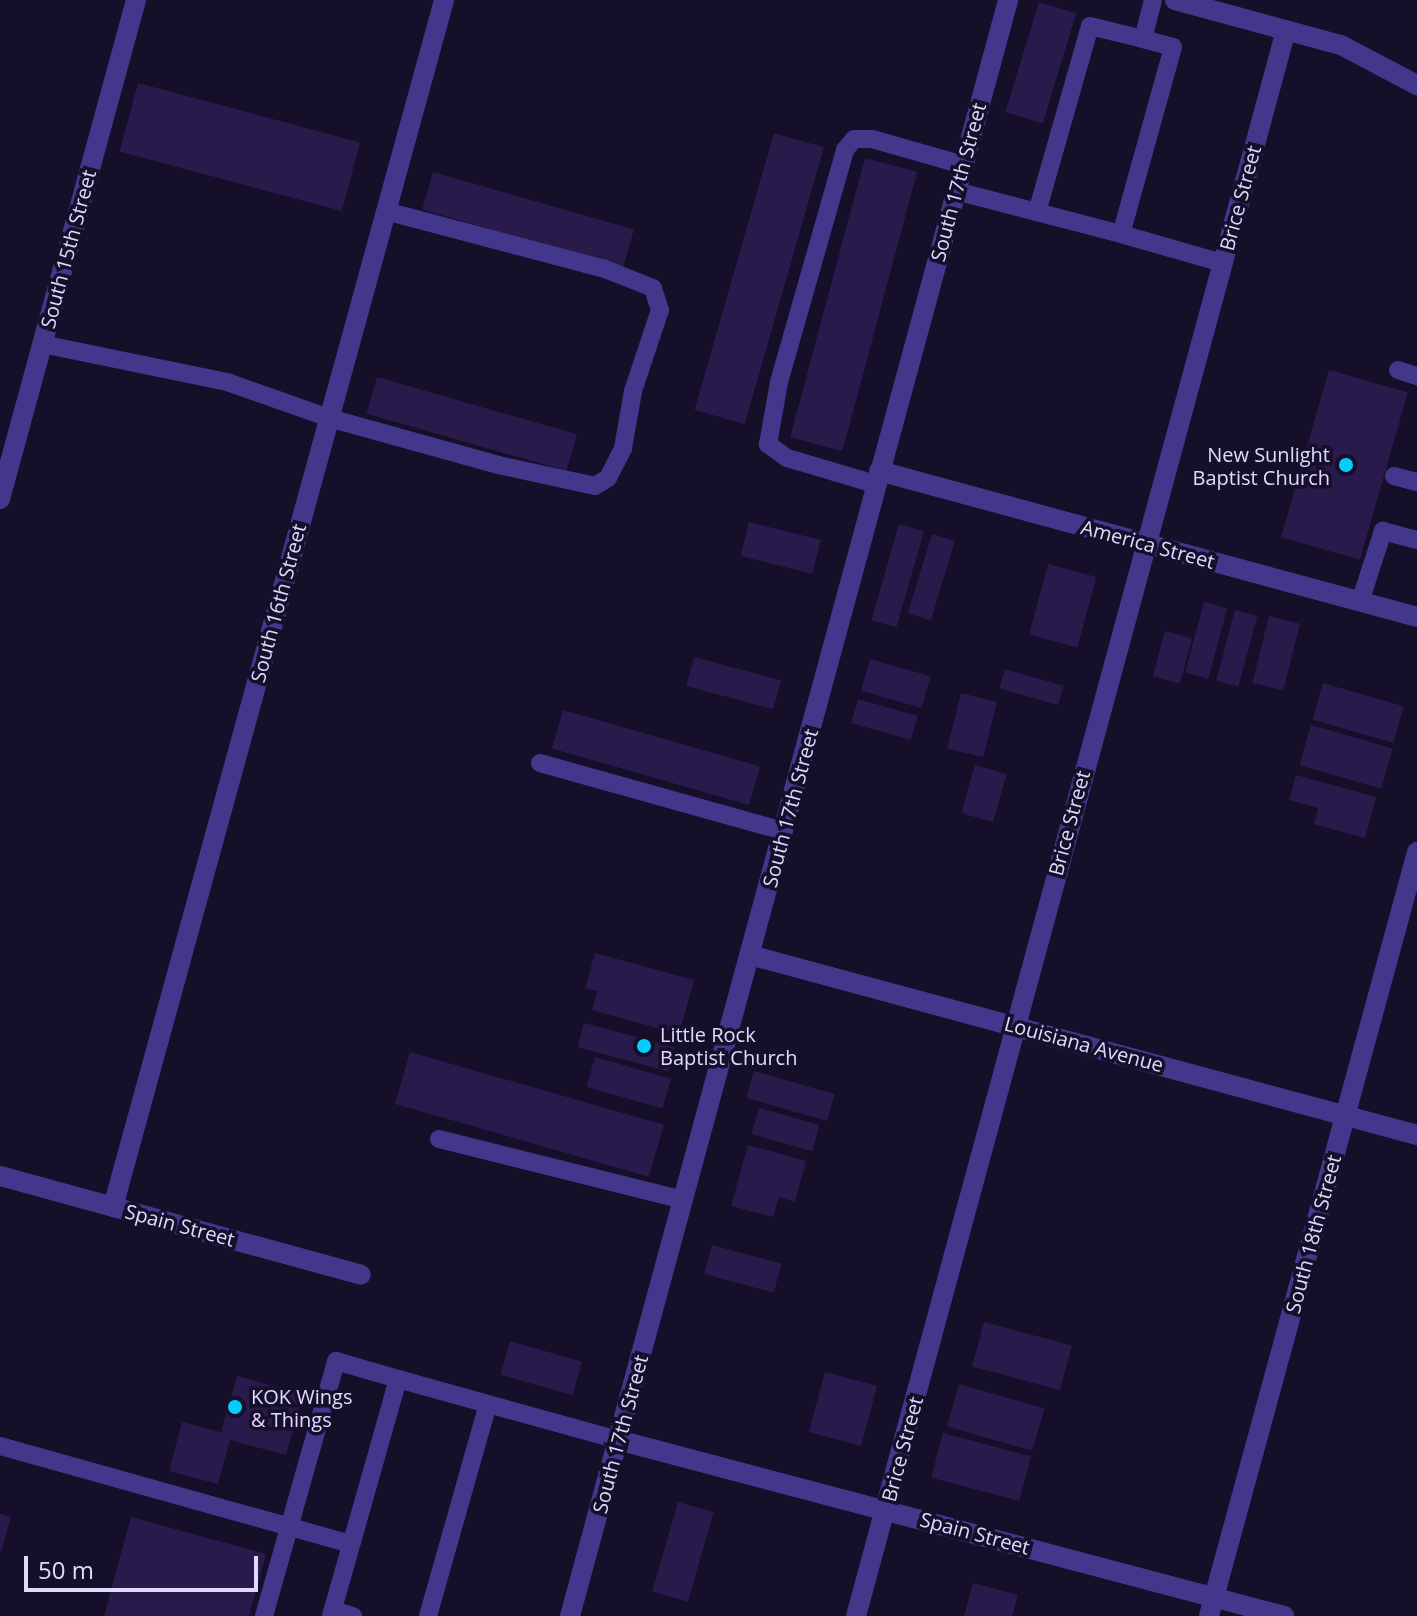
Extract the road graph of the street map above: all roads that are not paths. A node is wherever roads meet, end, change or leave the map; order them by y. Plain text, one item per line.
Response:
1 (136, 0) edge
2 (444, 0) edge
3 (1008, 0) edge
4 (1153, 0) edge
5 (1175, 0) edge
6 (1286, 30) junction
7 (1143, 39) junction
8 (1417, 85) edge
9 (963, 165) junction
10 (956, 191) junction
11 (386, 211) junction
12 (1037, 212) junction
13 (1121, 234) junction
14 (1222, 263) junction
15 (42, 344) junction
16 (1398, 370) dead end
17 (1417, 376) edge
18 (329, 418) junction
19 (1394, 476) dead end
20 (877, 478) junction
21 (1417, 482) edge
22 (0, 499) edge
23 (1417, 540) edge
24 (1145, 544) junction
25 (1360, 602) junction
26 (1417, 617) edge
27 (540, 763) dead end
28 (783, 831) junction
29 (1417, 852) edge
30 (750, 955) junction
31 (1014, 1024) junction
32 (1345, 1115) junction
33 (1417, 1135) edge
34 (439, 1139) dead end
35 (0, 1176) edge
36 (684, 1200) junction
37 (113, 1207) junction
38 (361, 1275) dead end
39 (398, 1379) junction
40 (488, 1404) junction
41 (618, 1440) junction
42 (0, 1446) edge
43 (885, 1510) junction
44 (289, 1526) junction
45 (351, 1544) junction
46 (1211, 1606) edge
47 (332, 1613) edge
48 (264, 1616) edge
49 (353, 1616) edge
50 (428, 1616) edge
51 (570, 1616) edge
52 (856, 1616) edge
53 (1284, 1616) edge

1 - 15 street, South 15th Street
2 - 11 street, South 16th Street
3 - 9 street, South 17th Street
4 - 7 lane
5 - 6 street
6 - 8 street
6 - 14 street, Brice Street
7 - 12 lane
7 - 13 lane
9 - 10 street, South 17th Street
9 - 20 lane
10 - 12 lane
10 - 20 street, South 17th Street
11 - 18 street, South 16th Street
11 - 18 lane
12 - 13 lane
13 - 14 lane
14 - 24 street, Brice Street
15 - 18 lane
15 - 22 street, South 15th Street
16 - 17 lane
18 - 37 street, South 16th Street
19 - 21 lane
20 - 24 street, America Street
20 - 28 street, South 17th Street
23 - 25 lane
24 - 25 street, America Street
24 - 31 street, Brice Street
25 - 26 street, America Street
27 - 28 lane
28 - 30 street, South 17th Street
29 - 32 street, South 18th Street
30 - 31 street, Louisiana Avenue
30 - 36 street, South 17th Street
31 - 32 street, Louisiana Avenue
31 - 43 street, Brice Street
32 - 33 street, Louisiana Avenue
32 - 46 street, South 18th Street
34 - 36 lane
35 - 37 street, Spain Street
36 - 41 street, South 17th Street
37 - 38 street, Spain Street
39 - 40 lane
39 - 44 lane
39 - 45 lane
40 - 41 lane
40 - 50 lane
41 - 43 street, Spain Street
41 - 51 street, South 17th Street
42 - 44 lane
43 - 46 street, Spain Street
43 - 52 street, Brice Street
44 - 45 lane
44 - 48 lane
45 - 47 lane
46 - 53 street, Spain Street
47 - 49 lane

